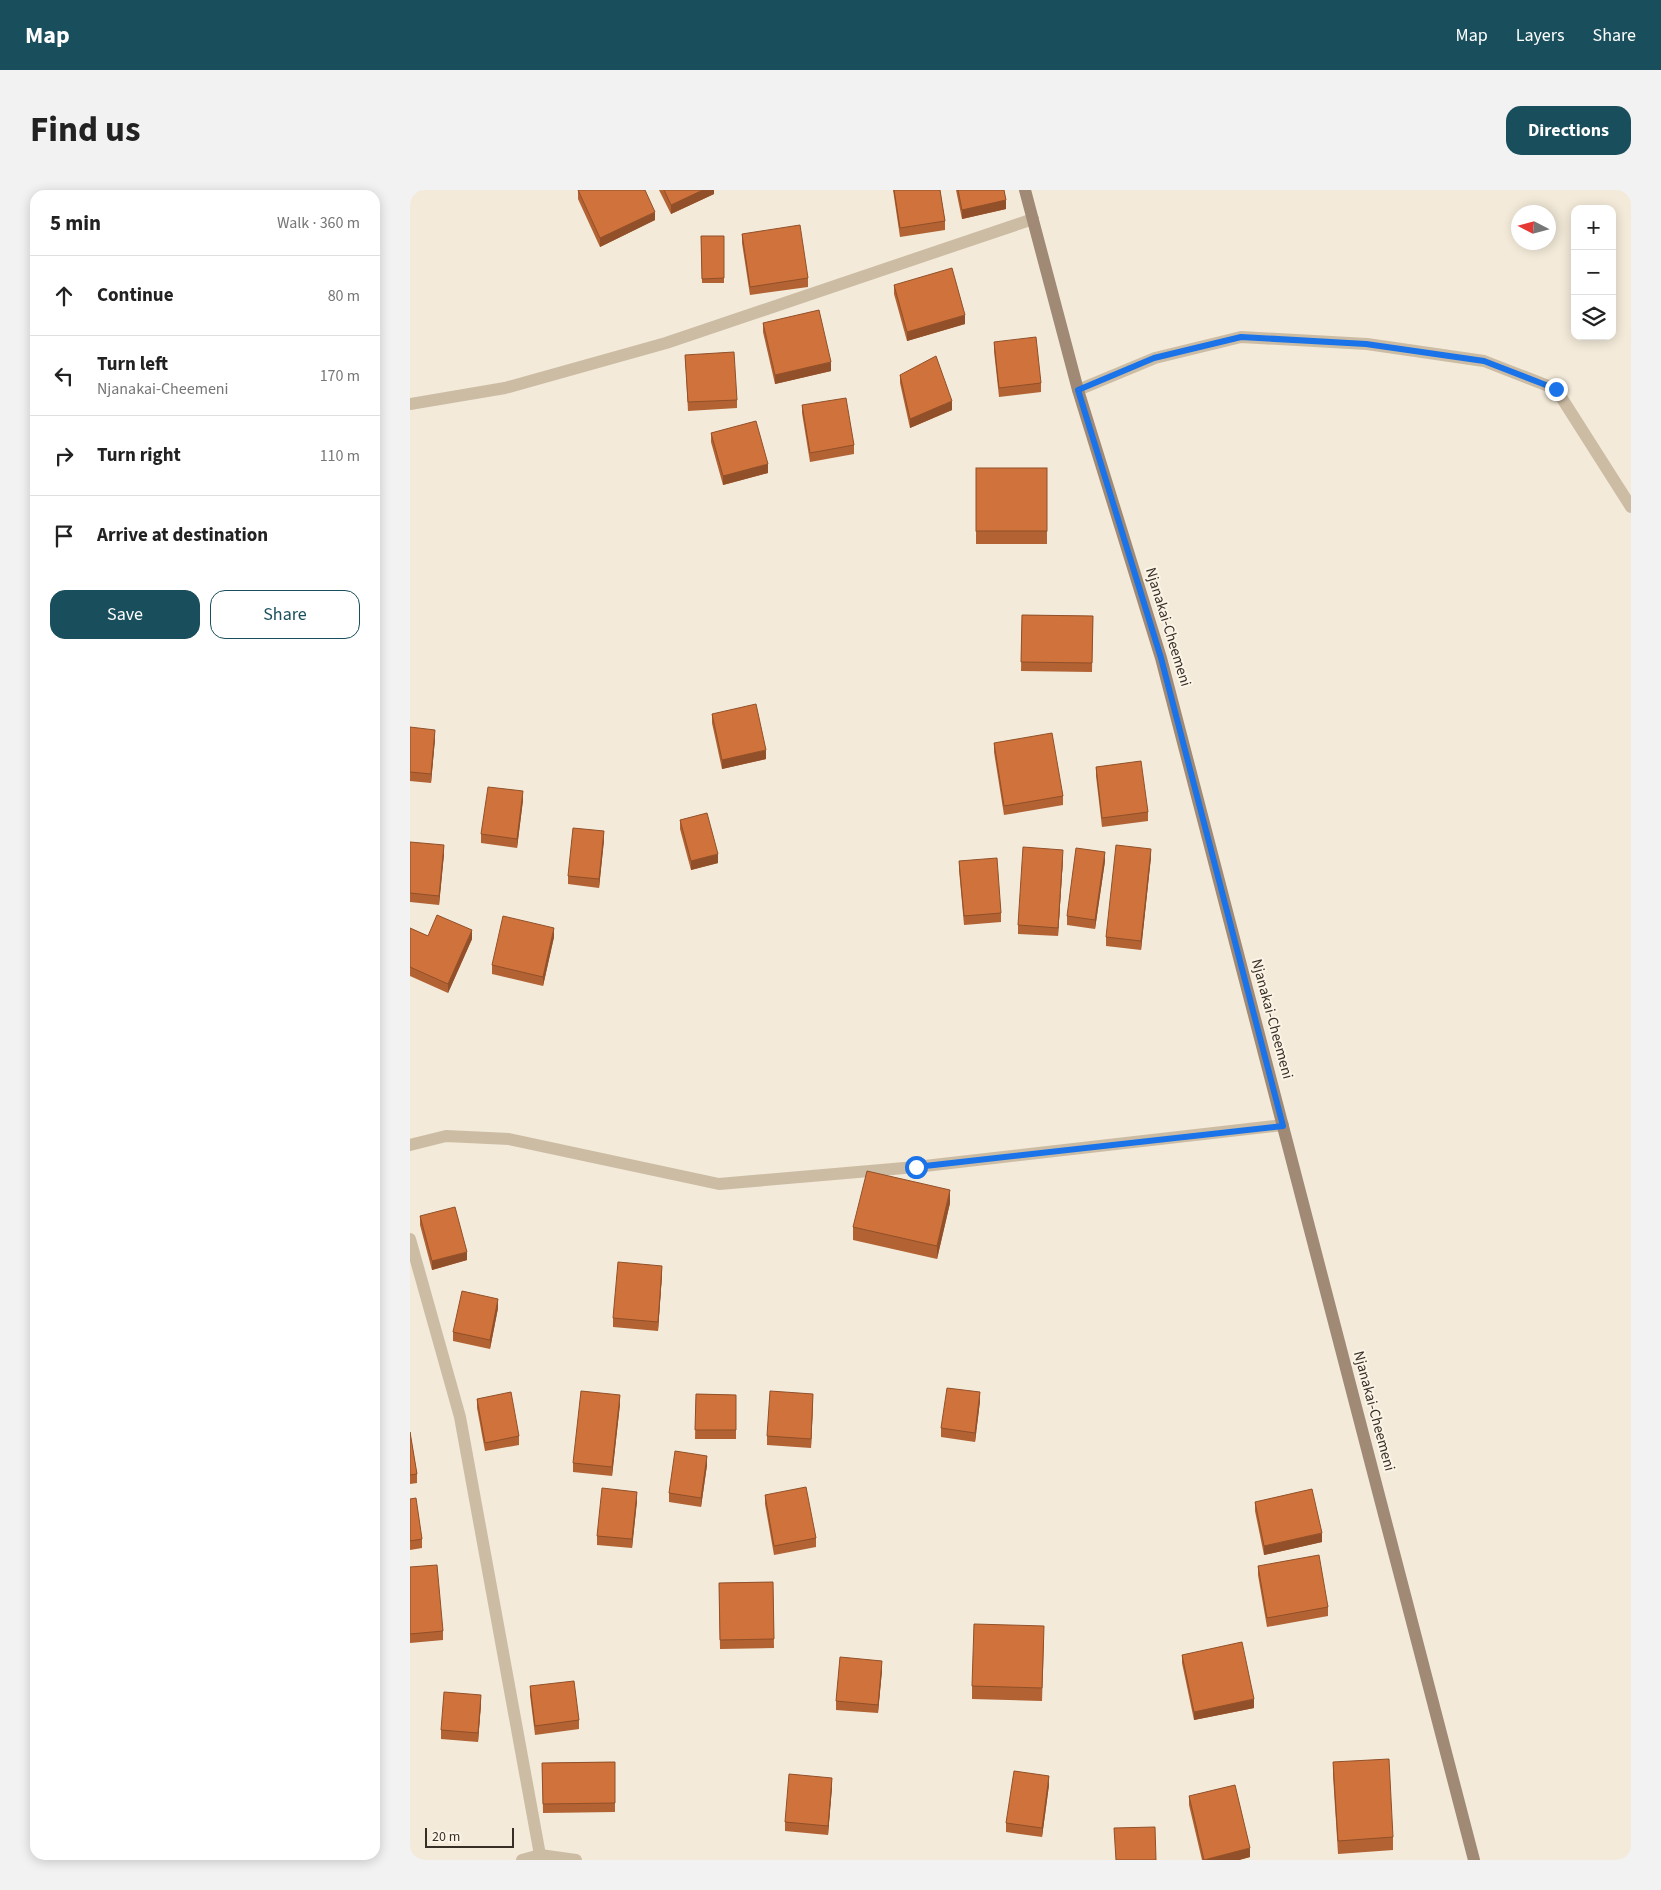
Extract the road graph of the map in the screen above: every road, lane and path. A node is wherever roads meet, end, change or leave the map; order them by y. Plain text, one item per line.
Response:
1 (1025, 190) edge
2 (1032, 219) junction
3 (1078, 390) junction
4 (410, 404) edge
5 (1631, 507) edge
6 (1283, 1126) junction
7 (410, 1145) edge
8 (410, 1239) edge
9 (540, 1855) junction
10 (1471, 1859) edge
11 (522, 1860) edge
12 (576, 1860) edge

1 - 2 main road, Njanakai-Cheemeni
2 - 3 main road, Njanakai-Cheemeni
2 - 4 street
3 - 5 street
3 - 6 main road, Njanakai-Cheemeni
6 - 7 street
6 - 10 main road, Njanakai-Cheemeni
8 - 9 street
9 - 11 street
9 - 12 street

